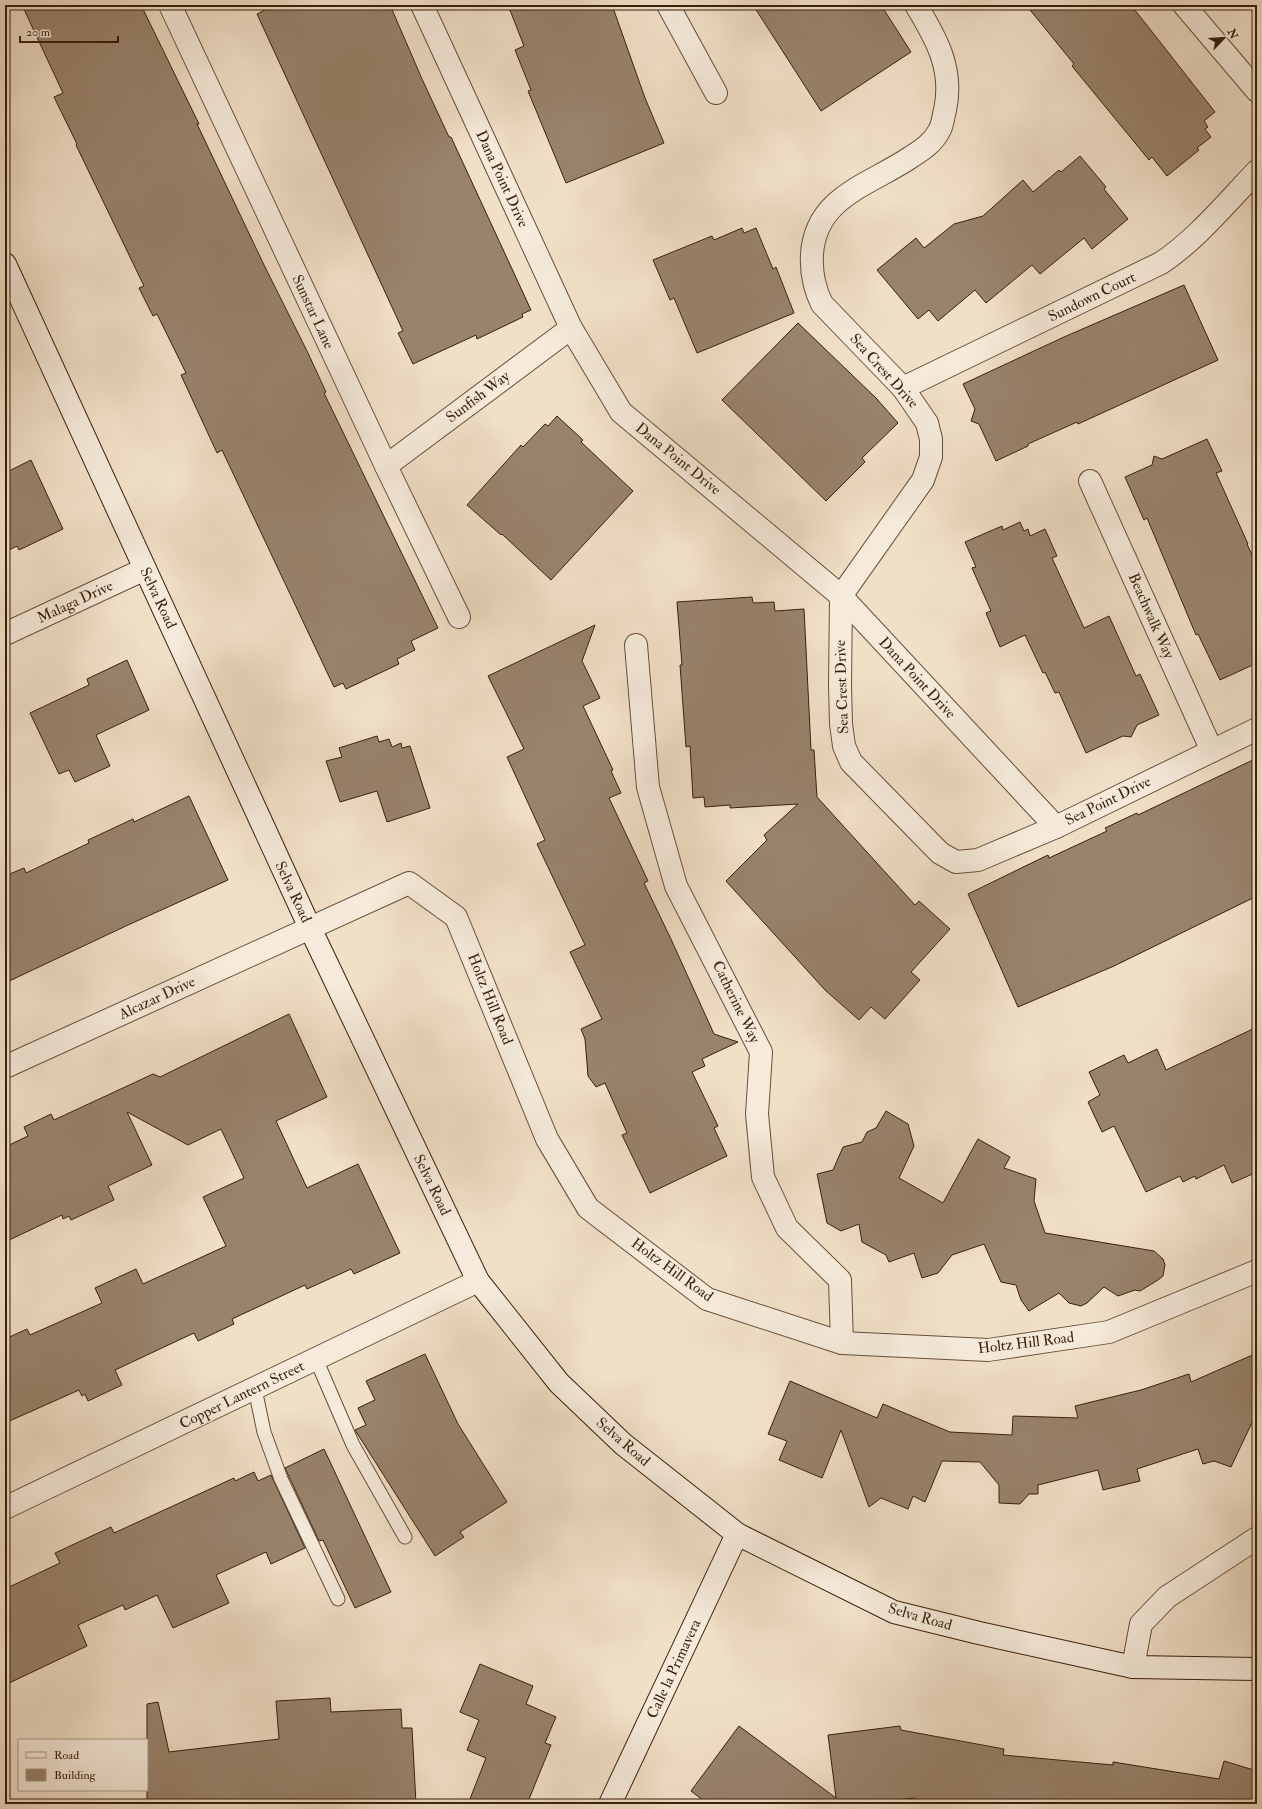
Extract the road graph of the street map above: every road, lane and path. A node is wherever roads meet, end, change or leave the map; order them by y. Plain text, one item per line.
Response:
1 (170, 5) edge
2 (422, 5) edge
3 (668, 5) edge
4 (916, 5) edge
5 (1184, 5) edge
6 (1257, 91) edge
7 (716, 93) dead end
8 (1257, 171) edge
9 (5, 264) edge
10 (571, 328) junction
11 (903, 388) junction
12 (386, 466) junction
13 (1090, 481) dead end
14 (145, 569) junction
15 (841, 596) junction
16 (459, 617) dead end
17 (5, 634) edge
18 (636, 645) dead end
19 (1257, 729) edge
20 (1212, 751) junction
21 (1056, 827) junction
22 (956, 862) joint
23 (310, 928) junction
24 (5, 1067) edge
25 (1257, 1270) edge
26 (478, 1281) junction
27 (842, 1343) junction
28 (316, 1359) junction
29 (255, 1389) junction
30 (5, 1508) edge
31 (737, 1534) junction
32 (404, 1537) dead end
33 (1257, 1538) edge
34 (338, 1599) dead end
35 (1133, 1667) junction
36 (1257, 1669) edge
37 (610, 1804) edge

1 - 12 street, Sunstar Lane
2 - 10 street, Dana Point Drive
3 - 7 street
4 - 11 street, Sea Crest Drive
5 - 6 street
8 - 11 street, Sundown Court
9 - 14 street, Selva Road
10 - 12 street, Sunfish Way
10 - 15 street, Dana Point Drive
11 - 15 street, Sea Crest Drive
12 - 16 street, Sunstar Lane
13 - 20 street, Beachwalk Way
14 - 17 street, Malaga Drive
14 - 23 street, Selva Road
15 - 21 street, Dana Point Drive
15 - 22 street, Sea Crest Drive
18 - 27 street, Catherine Way
19 - 20 street, Sea Point Drive
20 - 21 street, Sea Point Drive
21 - 22 street, Sea Point Drive
23 - 24 street, Alcazar Drive
23 - 26 street, Selva Road
23 - 27 street, Holtz Hill Road
25 - 27 street, Holtz Hill Road
26 - 28 street, Copper Lantern Street
26 - 31 street, Selva Road
28 - 29 street, Copper Lantern Street
28 - 32 lane
29 - 30 street, Copper Lantern Street
29 - 34 lane
31 - 35 street, Selva Road
31 - 37 street, Calle la Primavera
33 - 35 street
35 - 36 street, Selva Road

